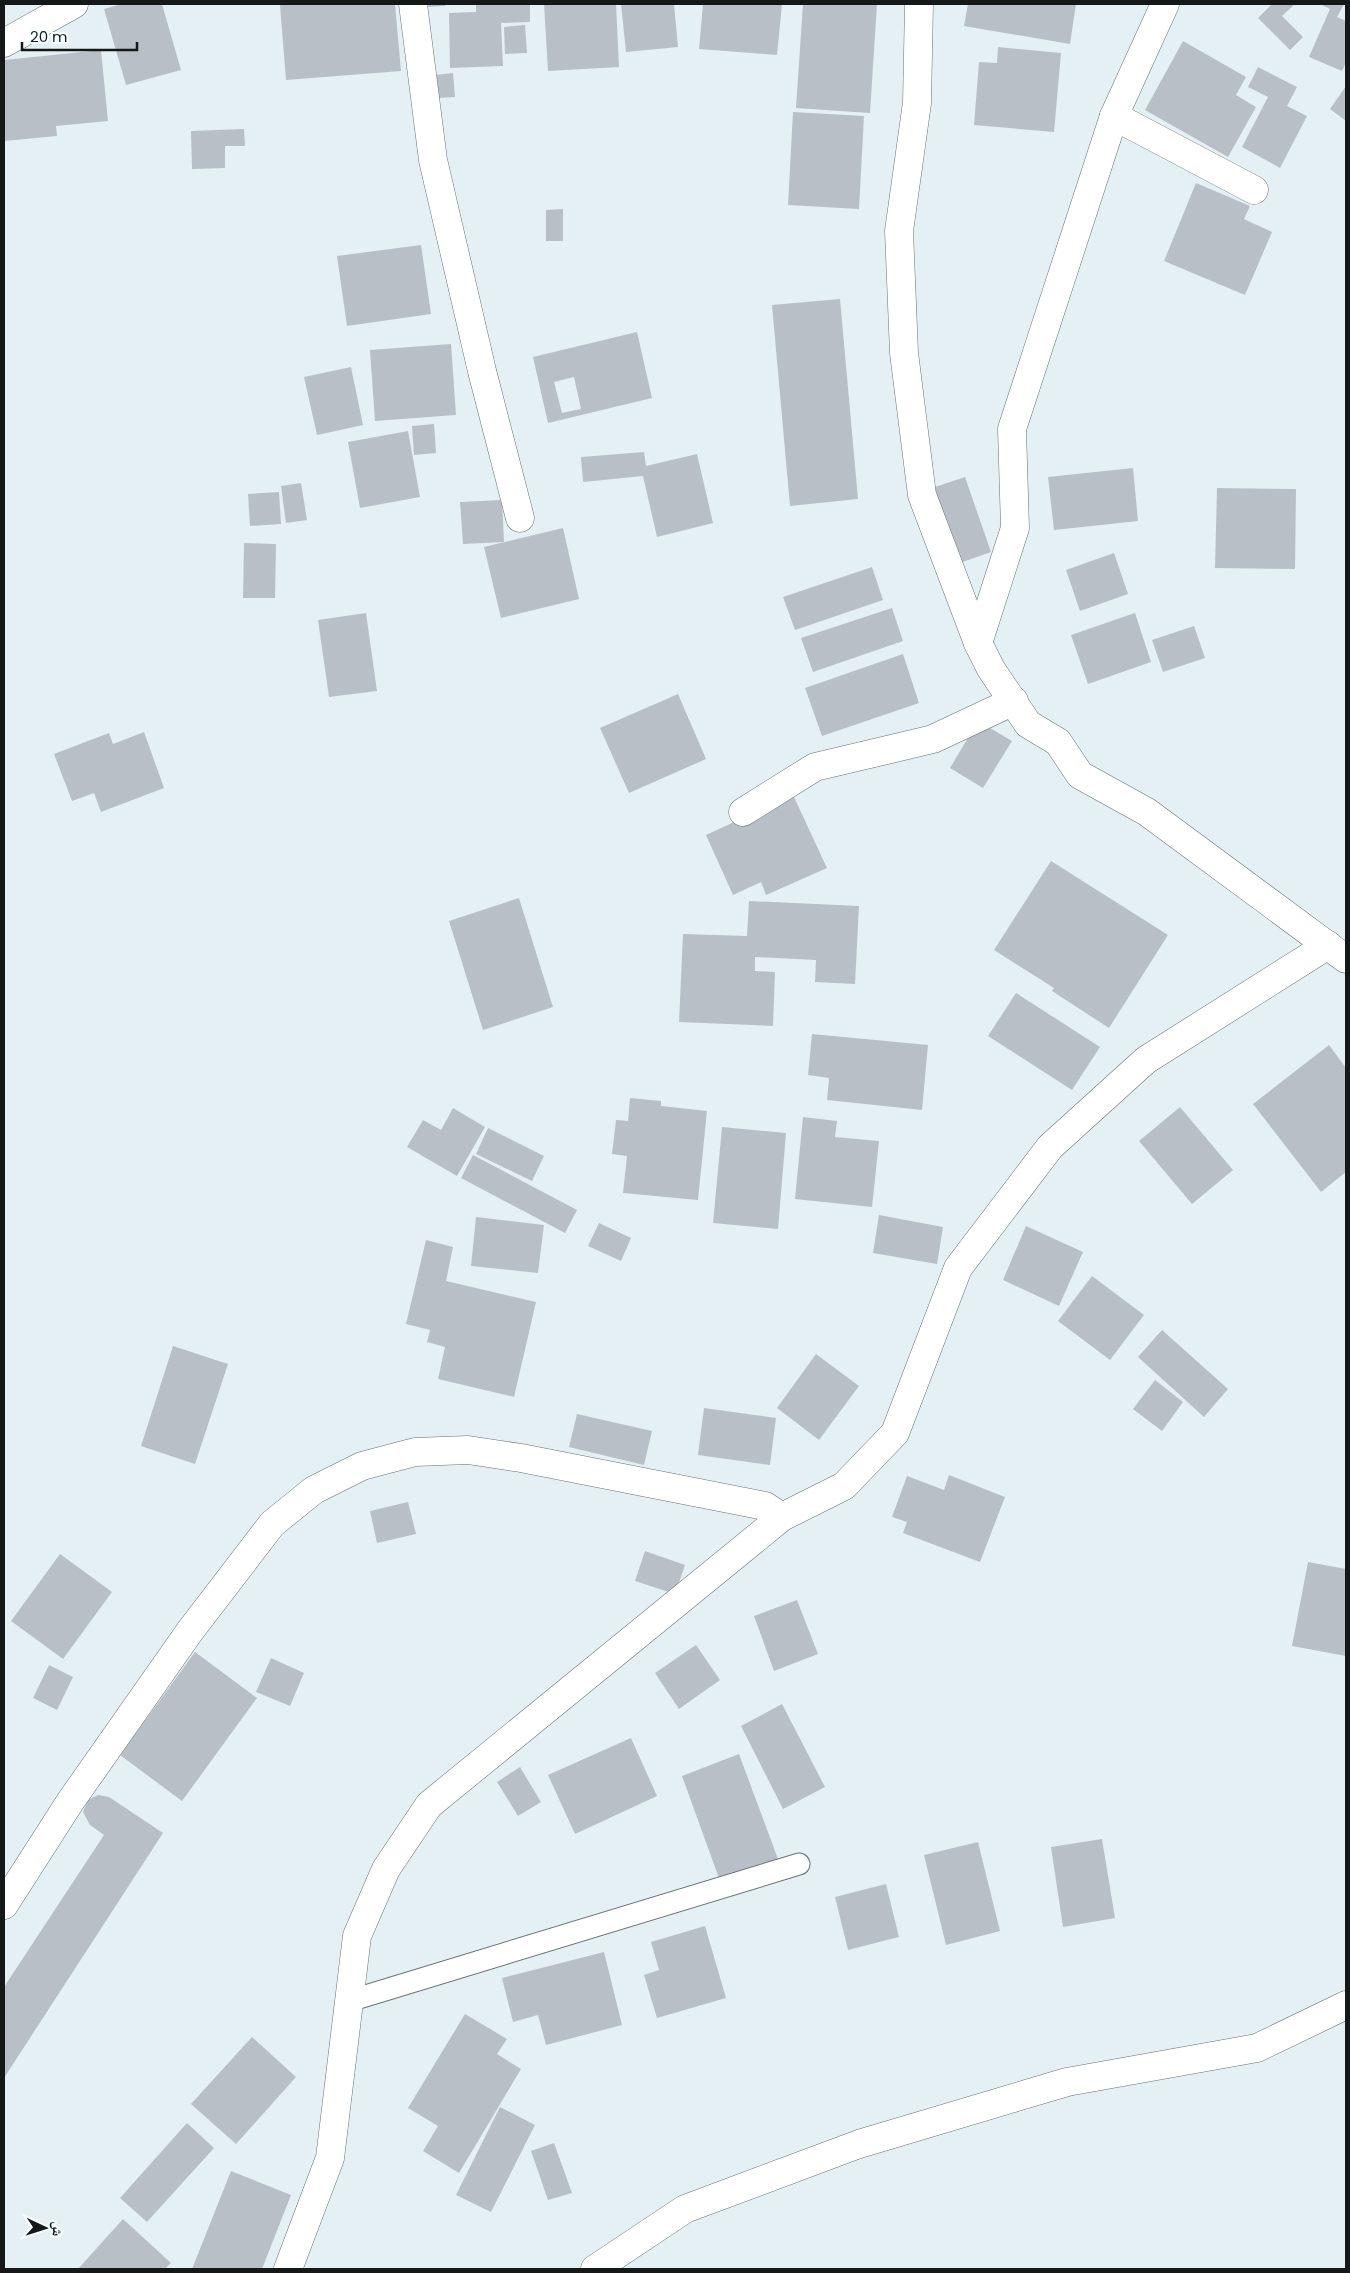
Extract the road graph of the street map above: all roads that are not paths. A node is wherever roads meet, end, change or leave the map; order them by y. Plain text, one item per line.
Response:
1 (74, 4) edge
2 (413, 4) edge
3 (919, 4) edge
4 (1165, 4) edge
5 (4, 43) edge
6 (1114, 116) junction
7 (1254, 190) dead end
8 (520, 518) dead end
9 (978, 643) junction
10 (1014, 701) junction
11 (742, 812) dead end
12 (1337, 952) edge
13 (782, 1517) junction
14 (799, 1864) dead end
15 (4, 1905) edge
16 (349, 2001) junction
17 (1346, 2005) edge
18 (288, 2269) edge
19 (595, 2269) edge

1 - 5 street
2 - 8 street
3 - 9 street
4 - 6 street
6 - 7 street
6 - 9 street
9 - 10 street
10 - 11 street
10 - 12 street
12 - 13 street
13 - 15 street
13 - 16 street
14 - 16 lane
16 - 18 street
17 - 19 street

